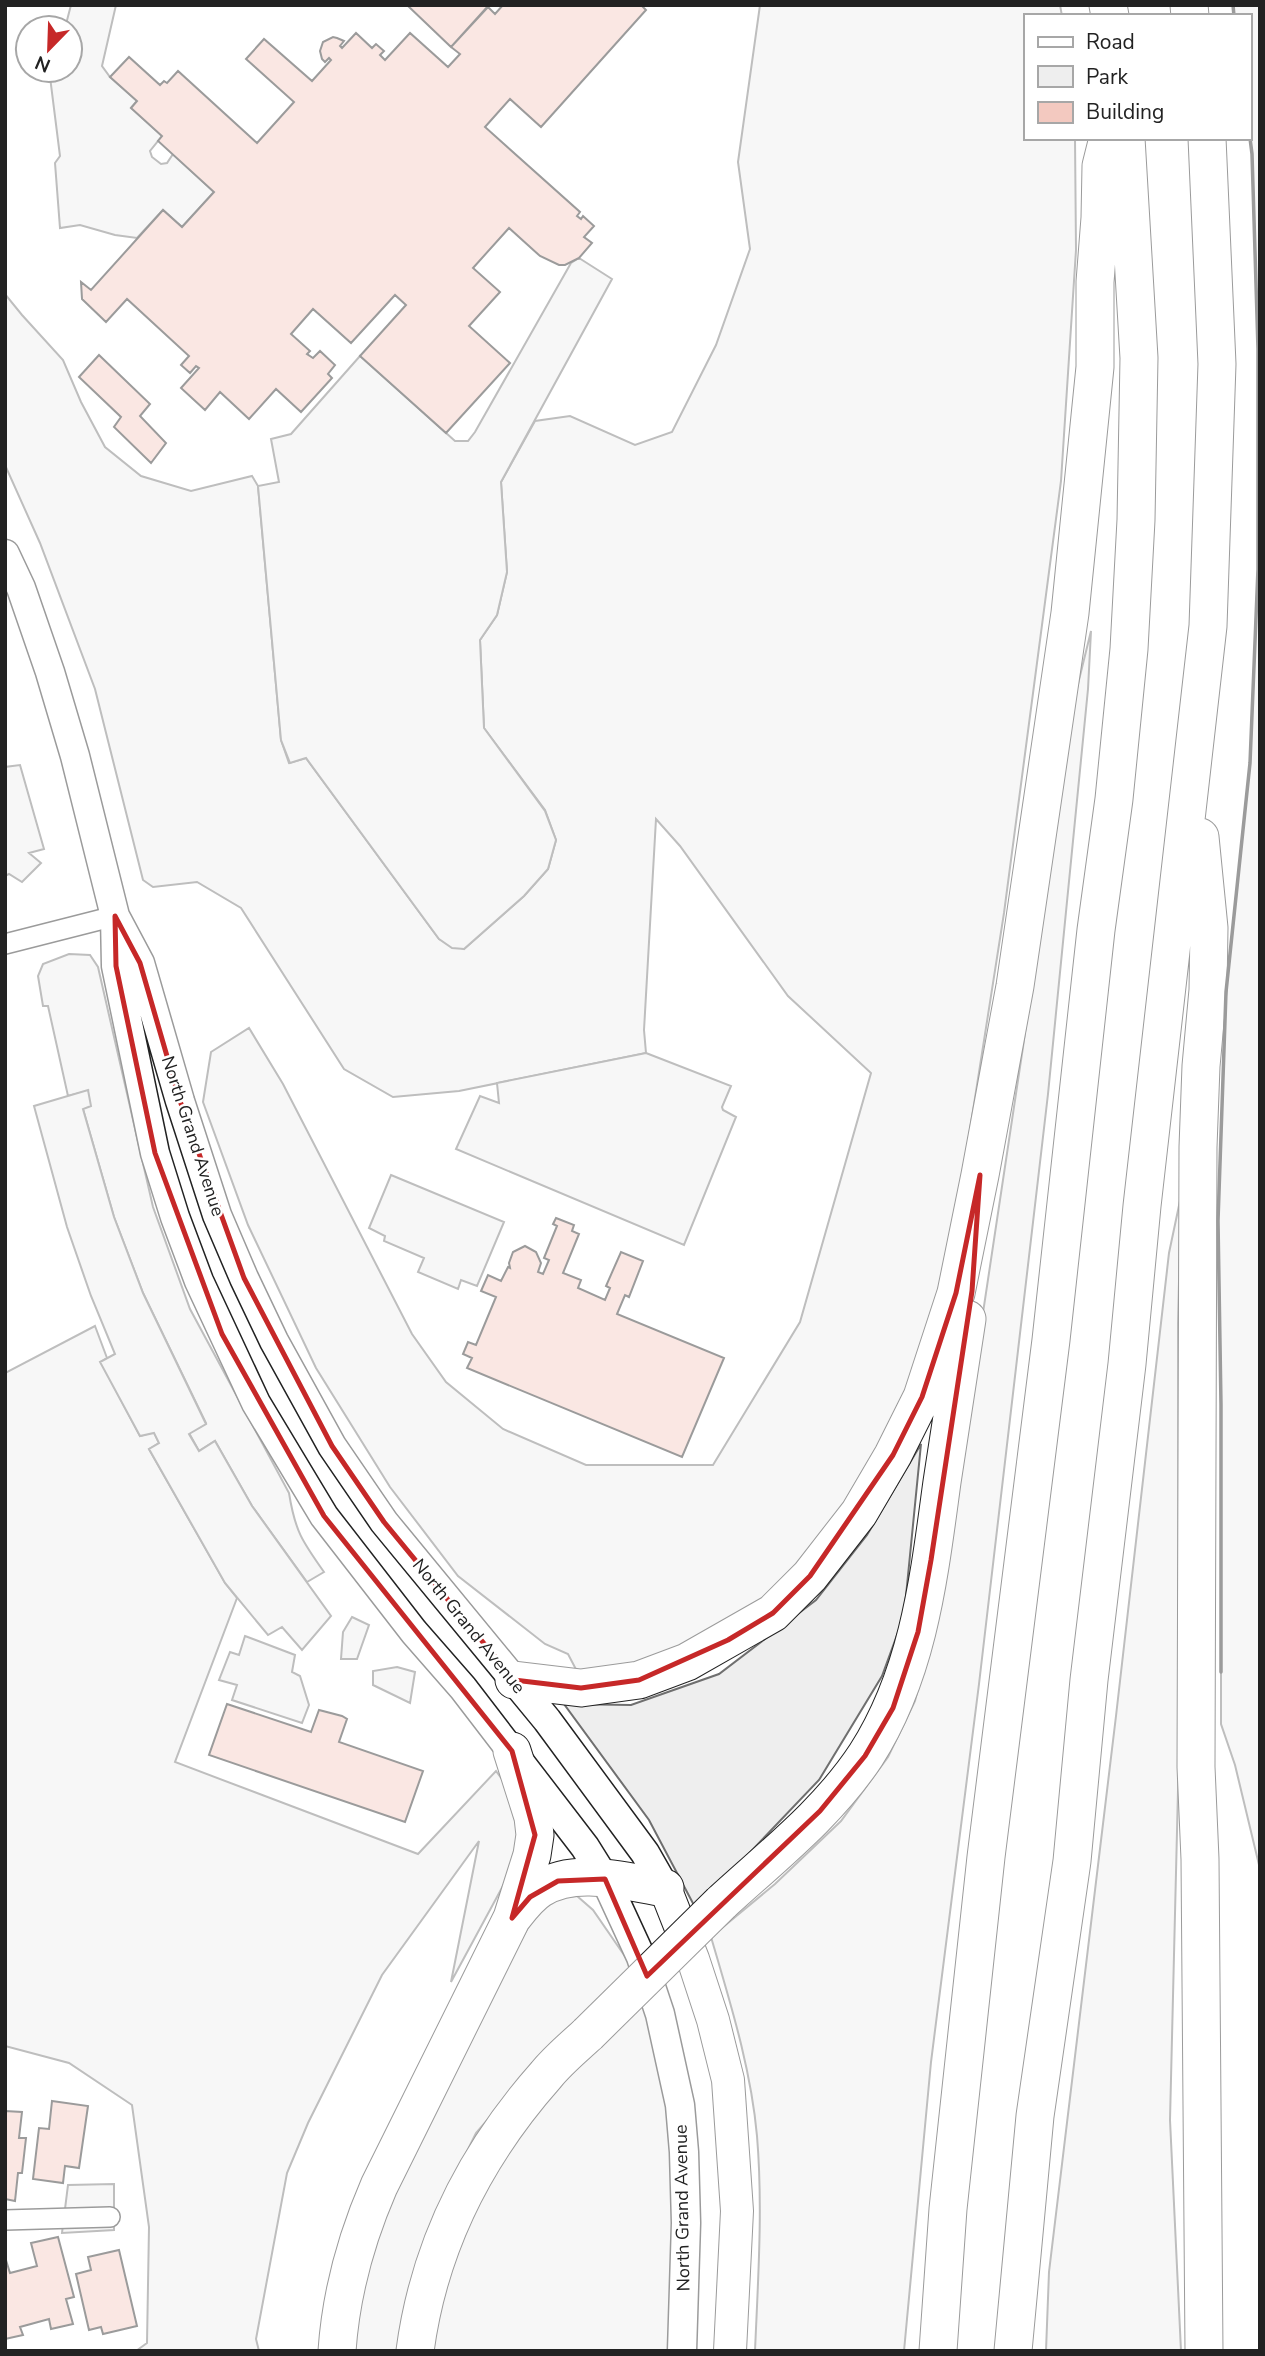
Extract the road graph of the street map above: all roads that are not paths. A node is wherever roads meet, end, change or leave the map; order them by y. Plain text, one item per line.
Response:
1 (1108, 140) edge
2 (1126, 140) edge
3 (1207, 140) edge
4 (5, 554) edge
5 (1193, 767) junction
6 (115, 916) junction
7 (5, 944) edge
8 (980, 1175) junction
9 (514, 1680) junction
10 (512, 1751) junction
11 (605, 1879) junction
12 (665, 1888) junction
13 (512, 1918) junction
14 (110, 2217) dead end
15 (5, 2220) edge
16 (337, 2351) edge
17 (415, 2351) edge
18 (682, 2351) edge
19 (730, 2351) edge
20 (938, 2351) edge
21 (1013, 2351) edge
22 (1204, 2351) edge

1 - 8 highway
2 - 20 highway
3 - 5 highway
4 - 6 main road, North Grand Avenue
5 - 21 highway
5 - 22 highway
6 - 7 street
6 - 9 main road, North Grand Avenue
6 - 10 main road, North Grand Avenue
8 - 9 highway
8 - 17 highway, bridge
9 - 12 main road, North Grand Avenue
10 - 11 main road, North Grand Avenue
10 - 13 highway
11 - 12 highway
11 - 13 highway
11 - 18 main road, North Grand Avenue
12 - 19 main road, North Grand Avenue
13 - 16 highway
14 - 15 street

